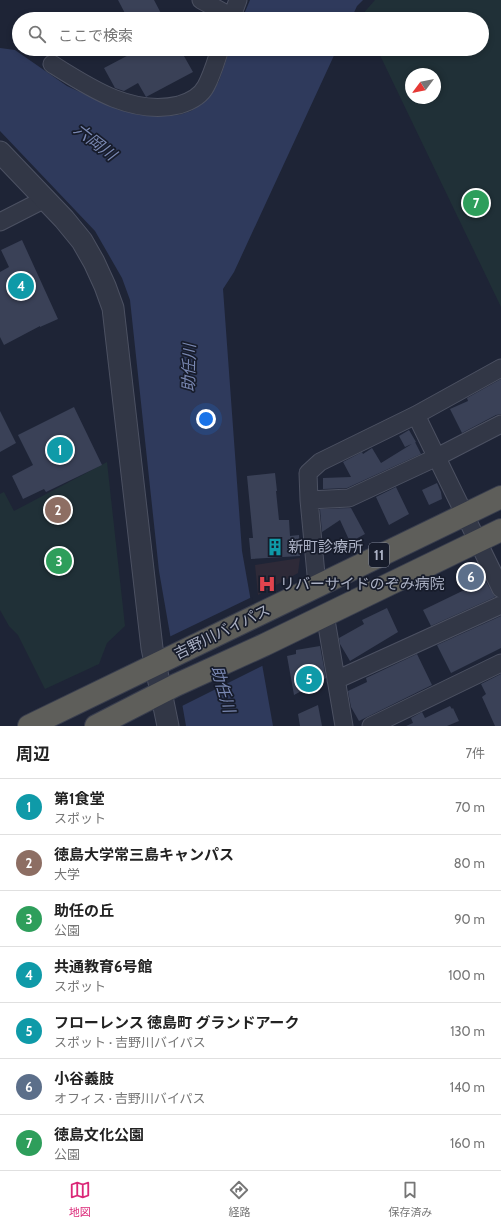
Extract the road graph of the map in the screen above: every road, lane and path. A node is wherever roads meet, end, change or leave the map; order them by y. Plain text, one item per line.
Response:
1 (201, 0) edge
2 (238, 0) edge
3 (222, 12) edge
4 (234, 12) edge
5 (217, 56) edge
6 (52, 64) dead end
7 (0, 152) edge
8 (45, 199) junction
9 (0, 222) edge
10 (501, 368) edge
11 (416, 414) junction
12 (501, 424) edge
13 (437, 457) junction
14 (501, 497) edge
15 (309, 500) junction
16 (464, 514) junction
17 (501, 530) edge
18 (478, 541) junction
19 (317, 586) junction
20 (501, 589) edge
21 (501, 605) edge
22 (325, 614) junction
23 (163, 660) junction
24 (501, 663) edge
25 (336, 680) junction
26 (169, 689) junction
27 (29, 726) edge
28 (96, 726) edge
29 (168, 726) edge
30 (344, 726) edge
31 (371, 726) edge

1 - 3 street
2 - 4 street
5 - 6 street
7 - 8 street
8 - 9 street
8 - 23 street
10 - 11 street
11 - 13 street
11 - 15 street
12 - 13 street
13 - 15 street
13 - 16 street
14 - 16 highway, 吉野川バイパス / 11
15 - 19 street
16 - 18 street
16 - 19 highway, 吉野川バイパス / 11
17 - 18 highway, 吉野川バイパス / 11
18 - 20 street
18 - 22 highway, 吉野川バイパス / 11
19 - 23 highway, 吉野川バイパス / 11
21 - 25 street
22 - 25 street
22 - 26 highway, 吉野川バイパス / 11
23 - 26 street
23 - 27 highway, 吉野川バイパス / 11
24 - 31 street
25 - 30 street
26 - 28 highway, 吉野川バイパス / 11
26 - 29 street

